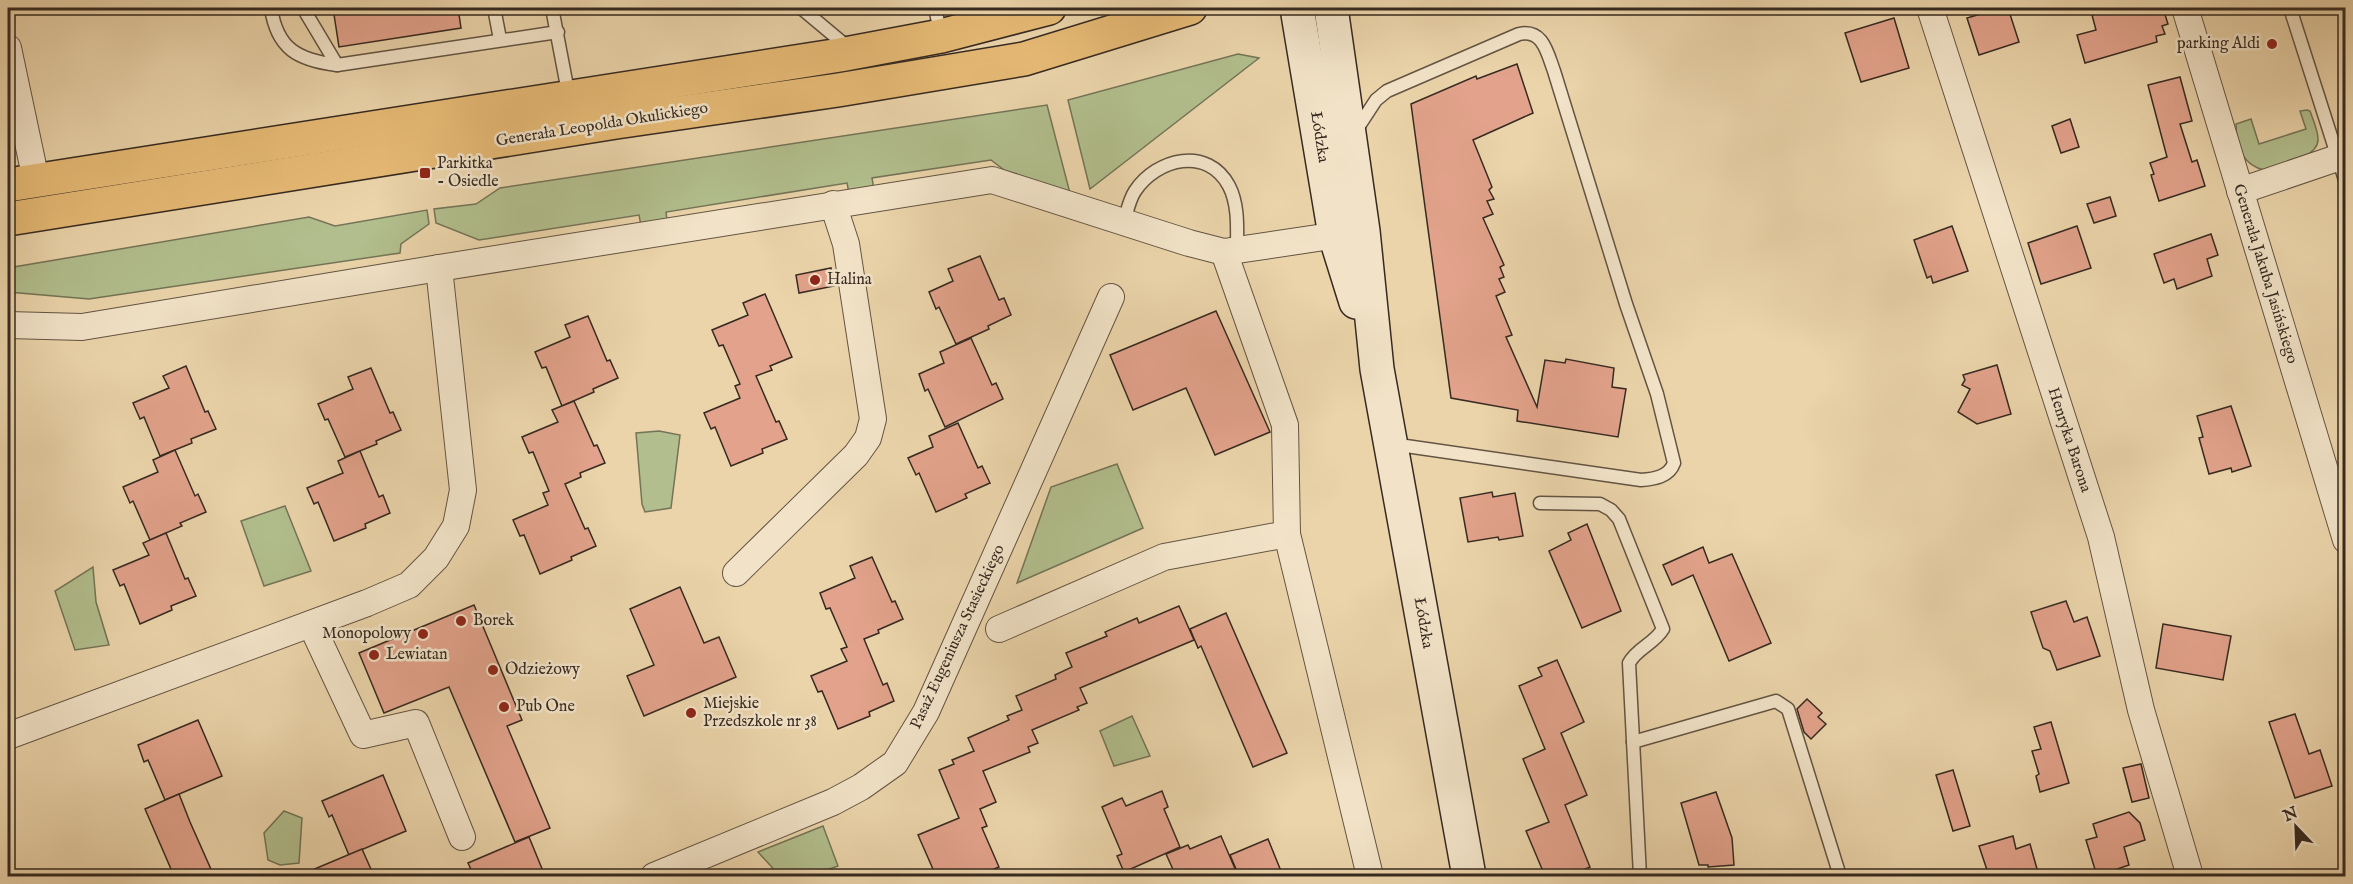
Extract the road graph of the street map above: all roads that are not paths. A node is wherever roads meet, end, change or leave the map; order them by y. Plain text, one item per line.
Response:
1 (271, 8) edge
2 (303, 8) edge
3 (494, 8) edge
4 (552, 8) edge
5 (801, 8) edge
6 (1049, 8) edge
7 (1190, 8) edge
8 (1297, 8) edge
9 (1331, 8) edge
10 (1930, 8) edge
11 (2186, 8) edge
12 (2290, 8) edge
13 (812, 13) edge
14 (938, 22) edge
15 (558, 32) junction
16 (500, 39) junction
17 (8, 48) edge
18 (853, 52) junction
19 (337, 65) junction
20 (570, 98) junction
21 (1350, 139) junction
22 (2342, 157) edge
23 (22, 183) edge
24 (2346, 183) edge
25 (2240, 191) junction
26 (833, 204) junction
27 (8, 219) edge
28 (1124, 222) junction
29 (1349, 233) junction
30 (1231, 251) junction
31 (439, 268) junction
32 (1111, 297) dead end
33 (8, 325) edge
34 (1390, 444) junction
35 (1540, 503) dead end
36 (1287, 534) junction
37 (2346, 540) edge
38 (736, 573) dead end
39 (311, 624) junction
40 (999, 629) dead end
41 (8, 736) edge
42 (1633, 742) junction
43 (462, 837) dead end
44 (654, 876) edge
45 (1370, 876) edge
46 (1469, 876) edge
47 (1640, 876) edge
48 (1840, 876) edge
49 (2190, 876) edge

1 - 19 lane
2 - 19 lane
3 - 16 lane
4 - 15 lane
5 - 13 lane
6 - 14 main road, Generała Leopolda Okulickiego
7 - 27 main road, Generała Leopolda Okulickiego
8 - 29 street, Łódzka
9 - 21 street, Łódzka
10 - 49 street, Henryka Barona
11 - 25 street, Generała Jakuba Jasińskiego
12 - 22 lane
13 - 18 lane
14 - 18 main road, Generała Leopolda Okulickiego
15 - 16 lane
15 - 20 lane
16 - 19 lane
17 - 23 street
18 - 20 main road, Generała Leopolda Okulickiego
20 - 23 main road, Generała Leopolda Okulickiego
21 - 29 street, Łódzka
21 - 34 lane
22 - 24 lane
22 - 25 street
25 - 37 street, Generała Jakuba Jasińskiego
26 - 28 street
26 - 31 street
26 - 38 street
28 - 30 street
28 - 30 lane
29 - 30 street
29 - 34 street, Łódzka
30 - 36 street
31 - 33 street
31 - 39 street
32 - 44 street, Pasaż Eugeniusza Stasieckiego
34 - 46 street, Łódzka
35 - 42 lane
36 - 40 street
36 - 45 street
39 - 41 street
39 - 43 street
42 - 47 lane
42 - 48 lane

